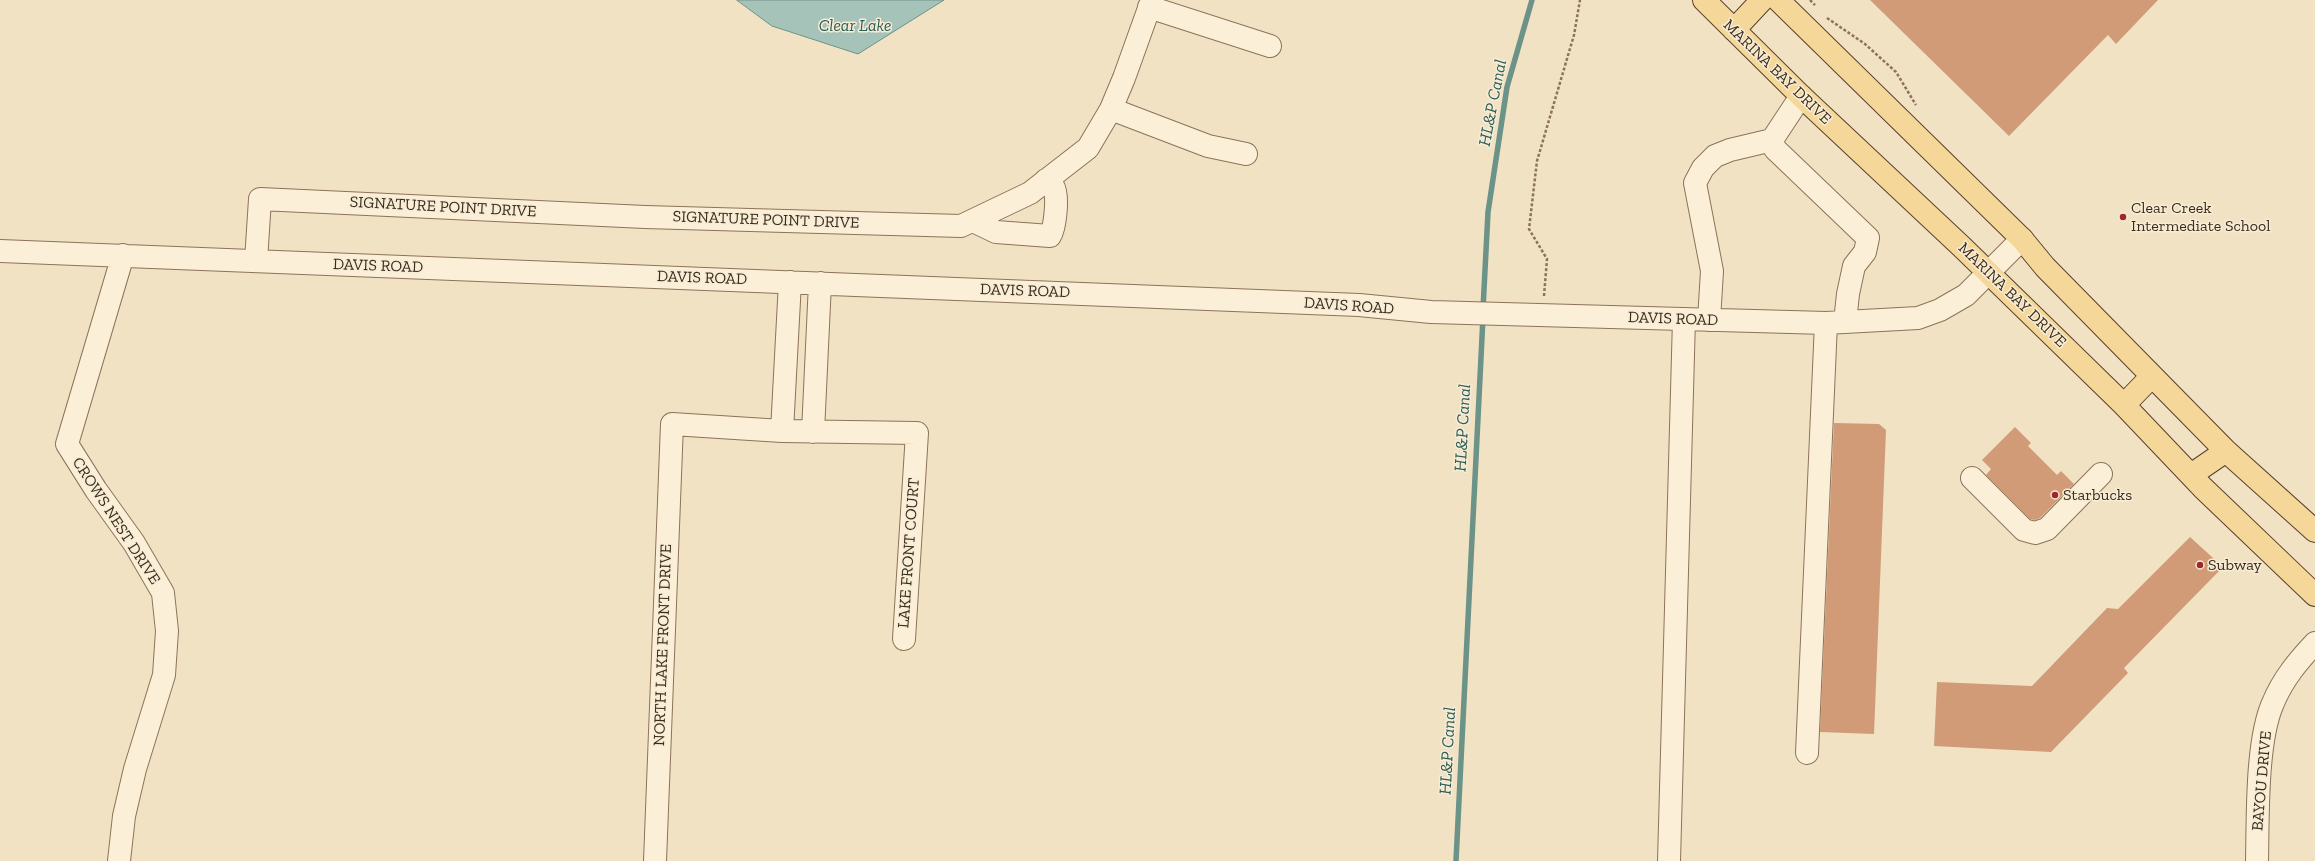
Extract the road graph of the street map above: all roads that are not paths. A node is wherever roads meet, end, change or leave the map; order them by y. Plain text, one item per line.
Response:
1 (1704, 0) edge
2 (1762, 0) edge
3 (1778, 0) edge
4 (1151, 3) edge
5 (1734, 30) junction
6 (1270, 46) dead end
7 (1801, 96) junction
8 (1111, 109) junction
9 (1772, 140) junction
10 (1246, 154) dead end
11 (1046, 180) junction
12 (973, 221) junction
13 (2022, 239) junction
14 (0, 251) edge
15 (123, 255) junction
16 (256, 261) junction
17 (1989, 274) junction
18 (790, 282) junction
19 (820, 283) junction
20 (1684, 319) junction
21 (1709, 320) junction
22 (1835, 322) junction
23 (2152, 376) junction
24 (2124, 405) junction
25 (782, 431) junction
26 (812, 432) junction
27 (2226, 451) junction
28 (2102, 474) dead end
29 (2191, 476) junction
30 (1972, 478) dead end
31 (2315, 531) edge
32 (2315, 595) edge
33 (904, 639) dead end
34 (2315, 643) edge
35 (1807, 753) dead end
36 (119, 861) edge
37 (655, 861) edge
38 (1669, 861) edge
39 (2257, 861) edge

1 - 5 main road, MARINA BAY DRIVE
2 - 5 main road
3 - 13 main road
4 - 6 street
4 - 8 street, SIGNATURE POINT DRIVE
5 - 7 main road, MARINA BAY DRIVE
7 - 9 street
7 - 17 main road, MARINA BAY DRIVE
8 - 10 street
8 - 11 street, SIGNATURE POINT DRIVE
9 - 21 street
9 - 22 street
11 - 12 street, SIGNATURE POINT DRIVE
11 - 12 street
12 - 16 street, SIGNATURE POINT DRIVE
13 - 17 street, DAVIS ROAD
13 - 23 main road
14 - 15 street, DAVIS ROAD
15 - 16 street, DAVIS ROAD
15 - 36 street, CROWS NEST DRIVE
16 - 18 street, DAVIS ROAD
17 - 22 street, DAVIS ROAD
17 - 24 main road, MARINA BAY DRIVE
18 - 19 street, DAVIS ROAD
18 - 25 street
19 - 20 street, DAVIS ROAD
19 - 26 street
20 - 21 street, DAVIS ROAD
20 - 38 street
21 - 22 street, DAVIS ROAD
22 - 35 street
23 - 24 main road
23 - 27 main road
24 - 29 main road, MARINA BAY DRIVE
25 - 26 street
25 - 37 street, NORTH LAKE FRONT DRIVE
26 - 33 street, LAKE FRONT COURT
27 - 29 main road
27 - 31 main road
28 - 30 street
29 - 32 main road, MARINA BAY DRIVE
34 - 39 street, BAYOU DRIVE

